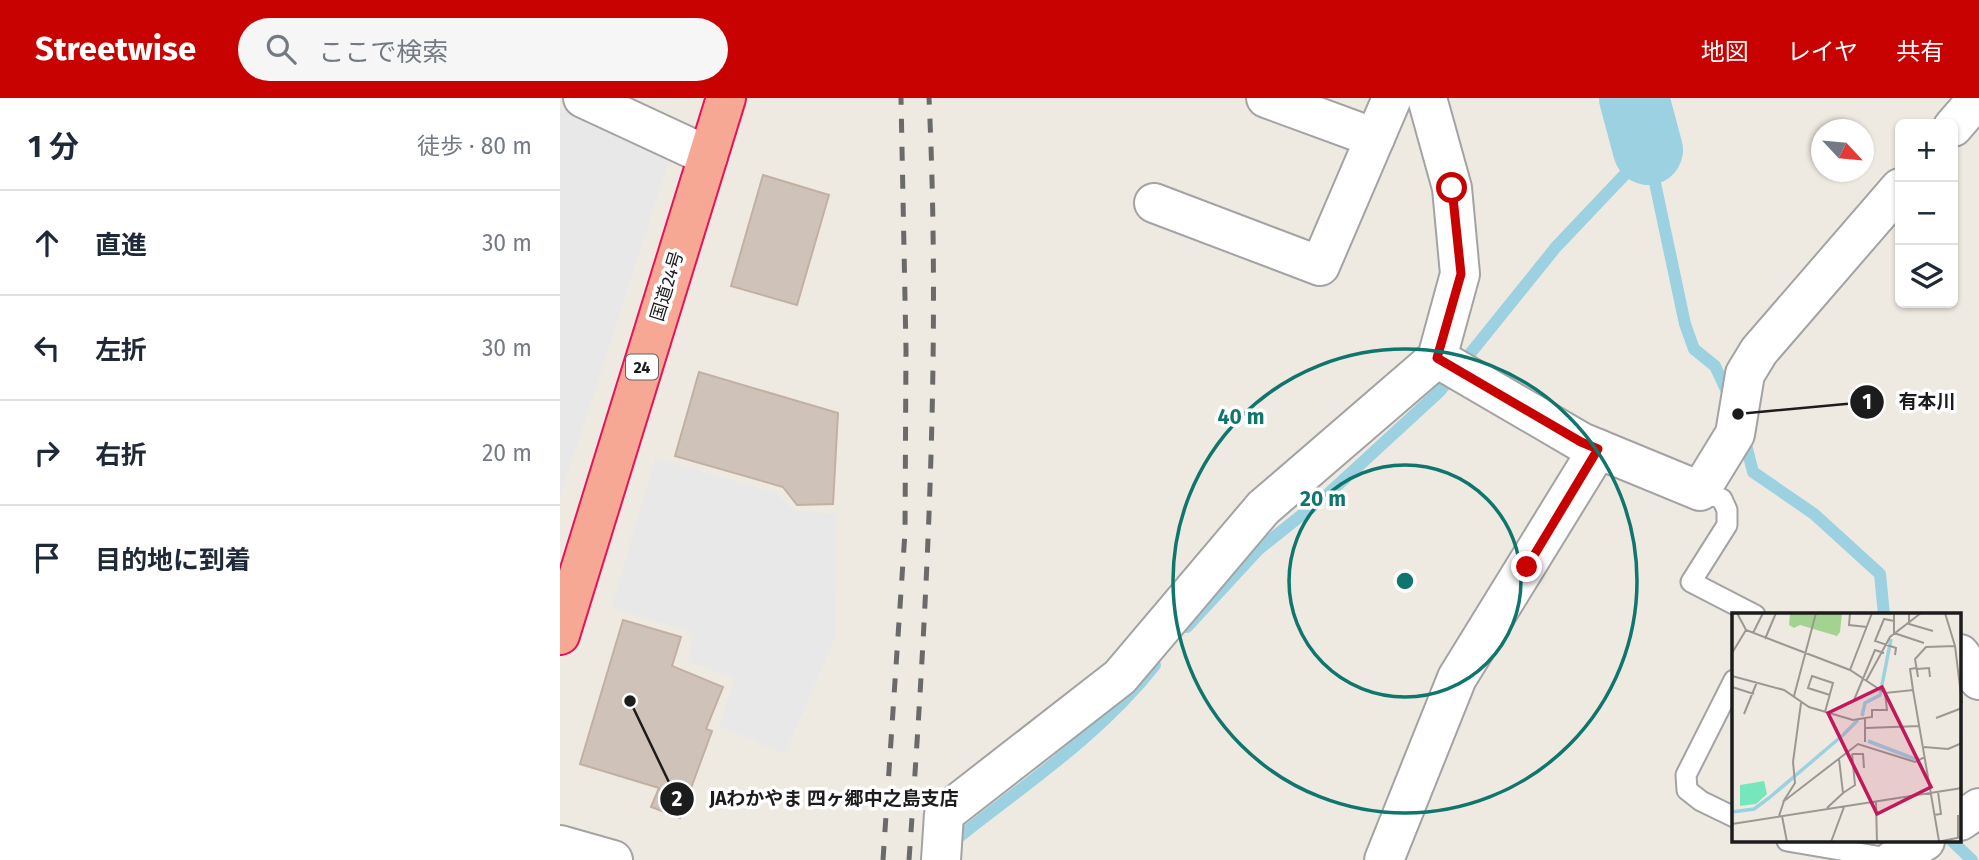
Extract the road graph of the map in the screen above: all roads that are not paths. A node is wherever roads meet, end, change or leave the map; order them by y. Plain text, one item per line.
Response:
1 (583, 98) edge
2 (726, 98) edge
3 (1266, 98) edge
4 (1392, 98) edge
5 (1427, 98) edge
6 (1978, 98) edge
7 (1958, 121) edge
8 (1375, 138) junction
9 (708, 156) junction
10 (1895, 194) edge
11 (1154, 203) dead end
12 (1437, 358) junction
13 (1598, 449) junction
14 (1700, 491) junction
15 (1751, 613) edge
16 (560, 635) edge
17 (1962, 657) edge
18 (1979, 680) edge
19 (1732, 684) edge
20 (1979, 808) edge
21 (1732, 816) edge
22 (1962, 820) edge
23 (1797, 842) edge
24 (560, 845) edge
25 (1904, 853) edge
26 (613, 860) edge
27 (941, 860) edge
28 (1384, 860) edge

1 - 9 street
2 - 9 highway, 国道24号 / 24
3 - 8 street
4 - 8 street
5 - 12 street
6 - 7 street
8 - 11 street
9 - 16 highway, 国道24号 / 24
10 - 14 street
12 - 13 street
12 - 27 street
13 - 14 street
13 - 28 street
14 - 15 lane
17 - 18 street
19 - 21 lane
20 - 22 street
23 - 25 lane
24 - 26 street

